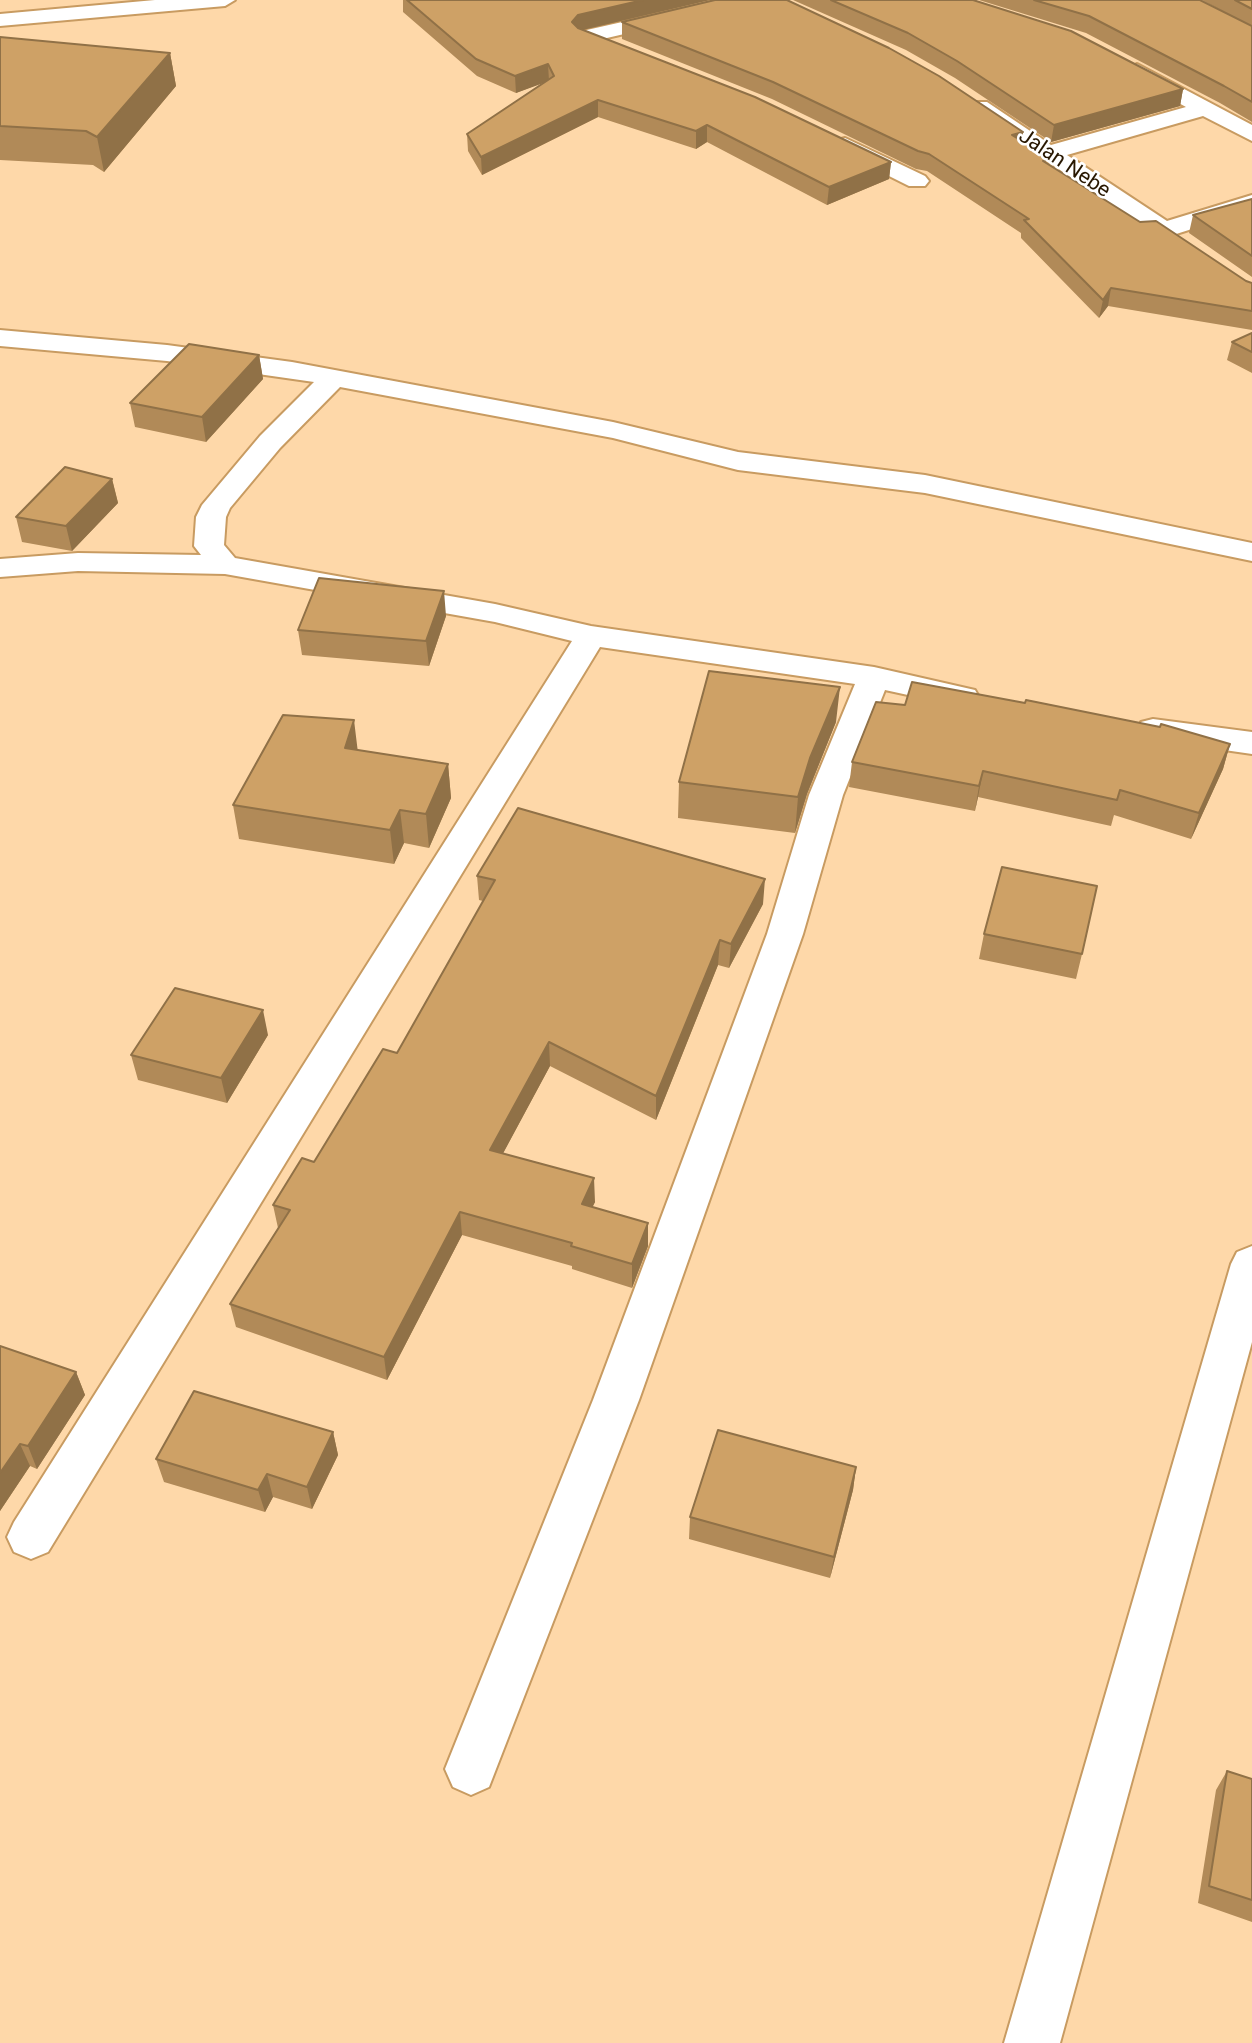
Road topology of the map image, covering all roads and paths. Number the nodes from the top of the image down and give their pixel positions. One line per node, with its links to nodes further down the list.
1 (225, 0): 3 (street)
2 (747, 0): 4 (street)
3 (0, 20)
4 (592, 37): 5 (street); 6 (street)
5 (568, 41)
6 (629, 52)
7 (1120, 61): 9 (street)
8 (957, 93): 12 (street, Jalan Nebe)
9 (1207, 108): 11 (street); 12 (street)
10 (824, 134): 13 (street)
11 (1252, 134)
12 (1048, 153): 15 (street, Jalan Nebe)
13 (917, 181)
14 (1252, 202): 15 (street)
15 (1164, 230): 16 (street, Jalan Nebe)
16 (1186, 246)
17 (0, 338): 18 (street)
18 (334, 378): 19 (street); 20 (street)
19 (1252, 552)
20 (225, 565): 21 (street); 22 (street)
21 (0, 568)
22 (591, 636): 23 (street); 28 (street)
23 (874, 677): 24 (street); 29 (street)
24 (992, 703)
25 (1127, 726): 26 (street)
26 (1252, 743)
27 (1252, 1264): 30 (street)
28 (31, 1537)
29 (471, 1769)
30 (1032, 2043)

